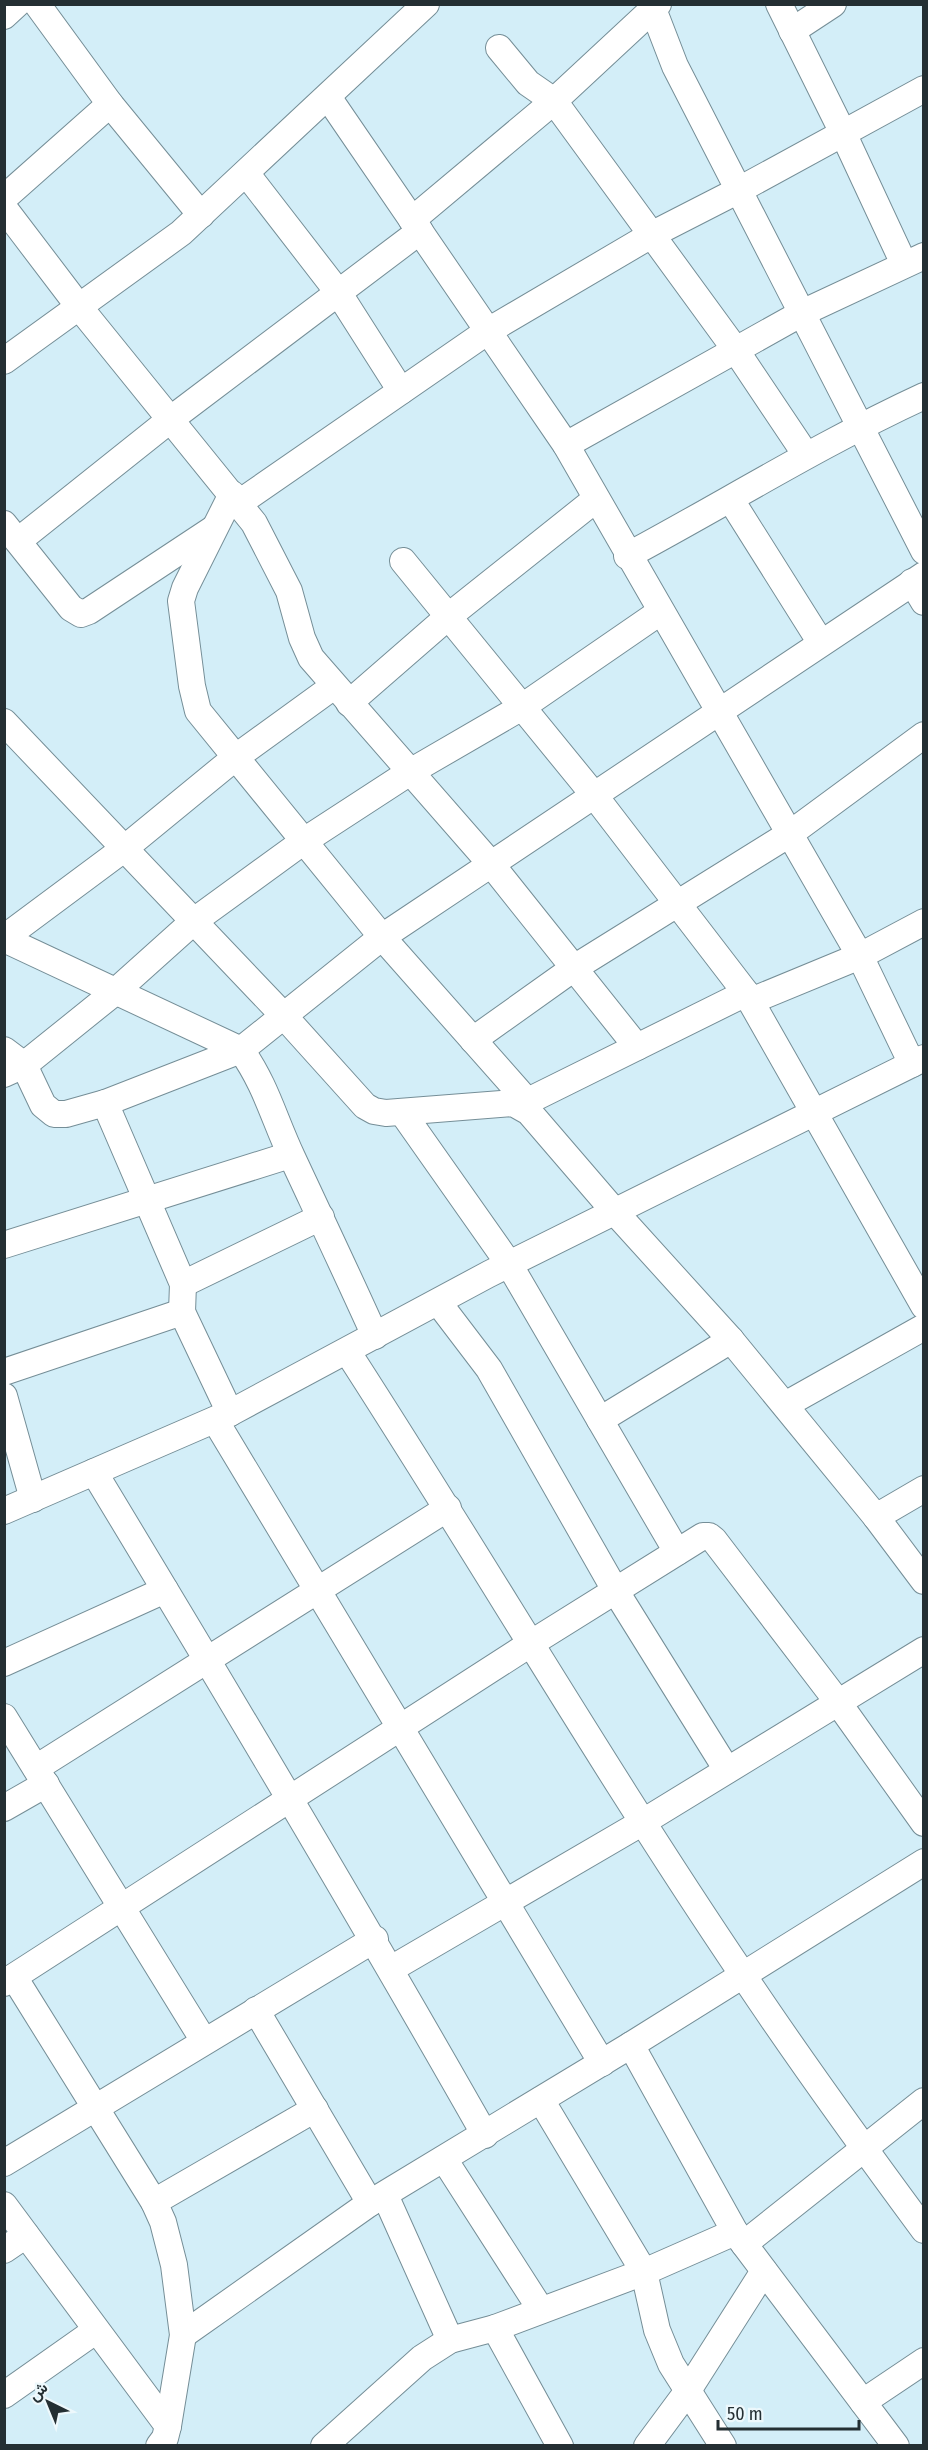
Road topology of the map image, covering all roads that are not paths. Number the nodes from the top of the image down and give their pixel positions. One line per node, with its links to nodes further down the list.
1 (38, 4): 11 (street)
2 (778, 4): 6 (street)
3 (833, 4): 6 (street)
4 (655, 7): 10 (street); 14 (street)
5 (417, 8): 9 (street)
6 (792, 31): 12 (street)
7 (499, 48): 10 (street)
8 (924, 89): 12 (street)
9 (328, 97): 13 (street); 18 (street)
10 (554, 101): 18 (street); 19 (street)
11 (110, 104): 15 (street); 17 (street)
12 (843, 133): 14 (street); 20 (street)
13 (246, 173): 17 (street); 21 (street)
14 (739, 190): 19 (street); 23 (street)
15 (4, 198)
16 (4, 208): 22 (street)
17 (201, 215): 22 (street)
18 (416, 225): 21 (street); 24 (street)
19 (653, 234): 24 (street); 25 (street)
20 (914, 260): 23 (street)
21 (338, 292): 27 (street); 29 (street)
22 (80, 308): 26 (street); 29 (street)
23 (801, 313): 25 (street); 30 (street)
24 (488, 331): 27 (street); 31 (street)
25 (735, 349): 31 (street); 32 (street)
26 (4, 361)
27 (401, 391): 33 (street)
28 (924, 396): 30 (street)
29 (171, 419): 33 (street); 37 (street)
30 (860, 426): 32 (street); 38 (street)
31 (566, 446): 34 (street)
32 (806, 455): 35 (street)
33 (236, 498): 36 (street); 45 (street)
34 (596, 499): 39 (street); 43 (street)
35 (731, 500): 39 (street); 44 (street)
36 (216, 527): 37 (street); 50 (street)
37 (8, 530)
38 (924, 551)
39 (627, 556): 42 (street)
40 (403, 561): 43 (street)
41 (920, 586): 44 (street)
42 (660, 612): 46 (street); 47 (street)
43 (449, 616): 45 (street); 46 (street)
44 (822, 643): 47 (street)
45 (342, 694): 50 (street); 51 (street)
46 (522, 707): 51 (street); 52 (street)
47 (718, 712): 52 (street); 53 (street)
48 (4, 722): 55 (street)
49 (924, 735): 53 (street)
50 (236, 757): 54 (street); 55 (street)
51 (410, 772): 54 (street); 56 (street)
52 (594, 795): 56 (street); 57 (street)
53 (791, 833): 57 (street); 62 (street)
54 (304, 841): 58 (street); 60 (street)
55 (125, 848): 58 (street); 61 (street)
56 (491, 864): 60 (street); 63 (street)
57 (679, 903): 63 (street); 65 (street)
58 (194, 921): 64 (street); 66 (street)
59 (924, 922): 62 (street)
60 (382, 937): 66 (street); 67 (street)
61 (4, 938): 64 (street)
62 (860, 956): 65 (street); 70 (street)
63 (574, 968): 67 (street); 68 (street)
64 (116, 991): 69 (street); 71 (street)
65 (749, 997): 68 (street); 75 (street)
66 (283, 1015): 69 (street); 74 (street)
67 (473, 1040): 73 (street)
68 (637, 1047): 73 (street)
69 (241, 1050): 72 (street); 76 (street)
70 (918, 1061): 75 (street)
71 (11, 1063): 72 (street)
72 (105, 1103): 77 (street)
73 (524, 1104): 74 (street); 78 (street)
74 (402, 1112): 81 (street)
75 (814, 1113): 78 (street); 84 (street)
76 (290, 1155): 77 (street); 79 (street)
77 (148, 1200): 80 (street); 82 (street)
78 (615, 1212): 81 (street); 88 (street)
79 (321, 1216): 82 (street); 87 (street)
80 (4, 1245)
81 (509, 1264): 83 (street); 94 (street)
82 (183, 1284): 85 (street)
83 (438, 1302): 87 (street); 105 (street)
84 (924, 1306)
85 (182, 1312): 90 (street); 93 (street)
86 (924, 1328): 92 (street)
87 (375, 1336): 89 (street)
88 (731, 1340): 92 (street); 94 (street)
89 (347, 1351): 93 (street); 98 (street)
90 (4, 1372)
91 (4, 1396): 97 (street)
92 (784, 1405): 100 (street)
93 (222, 1416): 95 (street); 104 (street)
94 (600, 1420): 101 (street)
95 (94, 1472): 97 (street); 103 (street)
96 (924, 1489): 100 (street)
97 (33, 1499): 99 (street)
98 (448, 1508): 104 (street); 106 (street)
99 (4, 1511)
100 (876, 1517): 102 (street)
101 (677, 1552): 105 (street); 110 (street)
102 (924, 1581)
103 (165, 1590): 108 (street); 109 (street)
104 (319, 1590): 108 (street); 112 (street)
105 (615, 1590): 106 (street); 113 (street)
106 (530, 1644): 112 (street); 117 (street)
107 (924, 1650): 110 (street)
108 (208, 1661): 114 (street); 115 (street)
109 (4, 1663)
110 (837, 1701): 113 (street); 118 (street)
111 (4, 1717): 114 (street)
112 (399, 1728): 115 (street); 120 (street)
113 (727, 1770): 117 (street)
114 (41, 1776): 116 (street); 121 (street)
115 (292, 1798): 121 (street); 122 (street)
116 (4, 1808)
117 (643, 1822): 120 (street); 124 (street)
118 (924, 1823)
119 (924, 1862): 124 (street)
120 (505, 1904): 123 (street); 129 (street)
121 (121, 1909): 125 (street); 127 (street)
122 (375, 1939): 123 (street); 126 (street)
123 (391, 1969): 134 (street)
124 (743, 1976): 128 (street); 135 (street)
125 (9, 1980): 132 (street)
126 (256, 2010): 127 (street); 133 (street)
127 (204, 2041): 132 (street)
128 (631, 2045): 129 (street); 143 (street)
129 (602, 2063): 130 (street)
130 (541, 2100): 134 (street); 146 (street)
131 (924, 2101): 135 (street)
132 (95, 2107): 137 (street); 139 (street)
133 (315, 2109): 138 (street); 139 (street)
134 (484, 2135): 136 (street)
135 (864, 2148): 141 (street); 143 (street)
136 (444, 2159): 138 (street); 147 (street)
137 (4, 2163)
138 (377, 2199): 150 (street); 151 (street)
139 (154, 2202): 150 (street)
140 (4, 2205): 142 (street)
141 (924, 2229)
142 (26, 2235): 144 (street); 149 (street)
143 (740, 2238): 145 (street); 146 (street)
144 (4, 2250)
145 (764, 2271): 153 (street); 155 (street)
146 (644, 2272): 147 (street); 153 (street)
147 (541, 2310): 148 (street)
148 (495, 2328): 151 (street); 158 (street)
149 (95, 2331): 154 (street); 156 (street)
150 (183, 2335): 156 (street)
151 (450, 2340): 157 (street)
152 (924, 2361): 155 (street)
153 (687, 2392): 159 (street); 160 (street)
154 (4, 2395)
155 (863, 2402): 161 (street)
156 (163, 2436)
157 (324, 2445)
158 (560, 2445)
159 (647, 2445)
160 (723, 2445)
161 (896, 2445)

